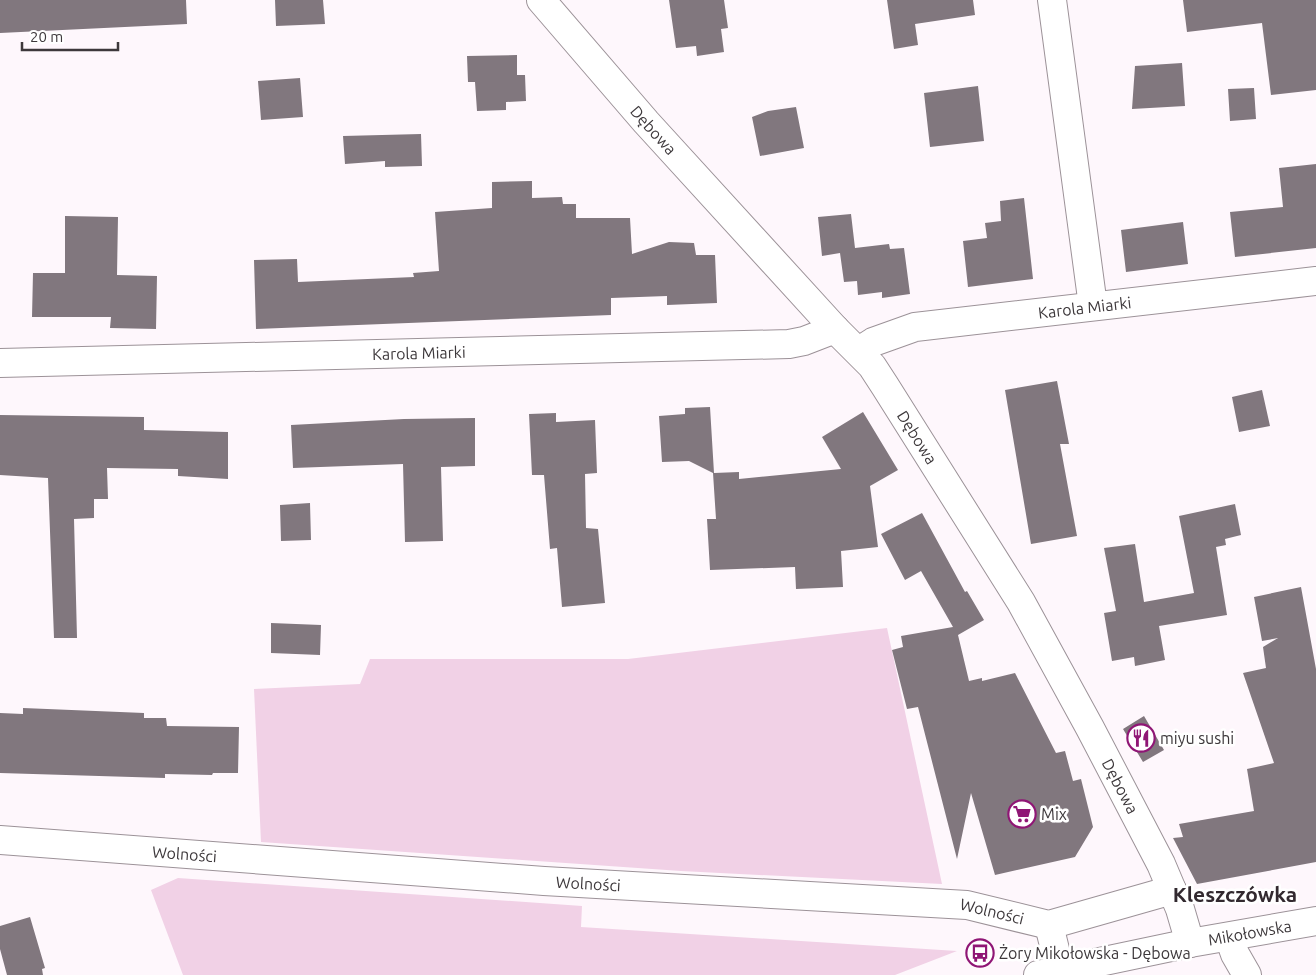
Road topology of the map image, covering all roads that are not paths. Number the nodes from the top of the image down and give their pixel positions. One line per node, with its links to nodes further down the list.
1 (541, 0): 5 (street, Dębowa)
2 (1052, 0): 4 (street)
3 (1316, 281): 4 (street, Karola Miarki)
4 (1094, 306): 6 (street, Karola Miarki)
5 (835, 328): 6 (street, Dębowa); 7 (street, Karola Miarki)
6 (858, 352): 9 (street, Dębowa)
7 (0, 363)
8 (0, 840): 11 (street, Wolności)
9 (1172, 890): 11 (street, Wolności); 13 (street, Dębowa)
10 (1316, 921): 12 (street, Mikołowska)
11 (1049, 925): 14 (street)
12 (1229, 936): 13 (street, Mikołowska); 15 (street)
13 (1190, 943): 14 (street, Mikołowska)
14 (1049, 973)
15 (1247, 975)

